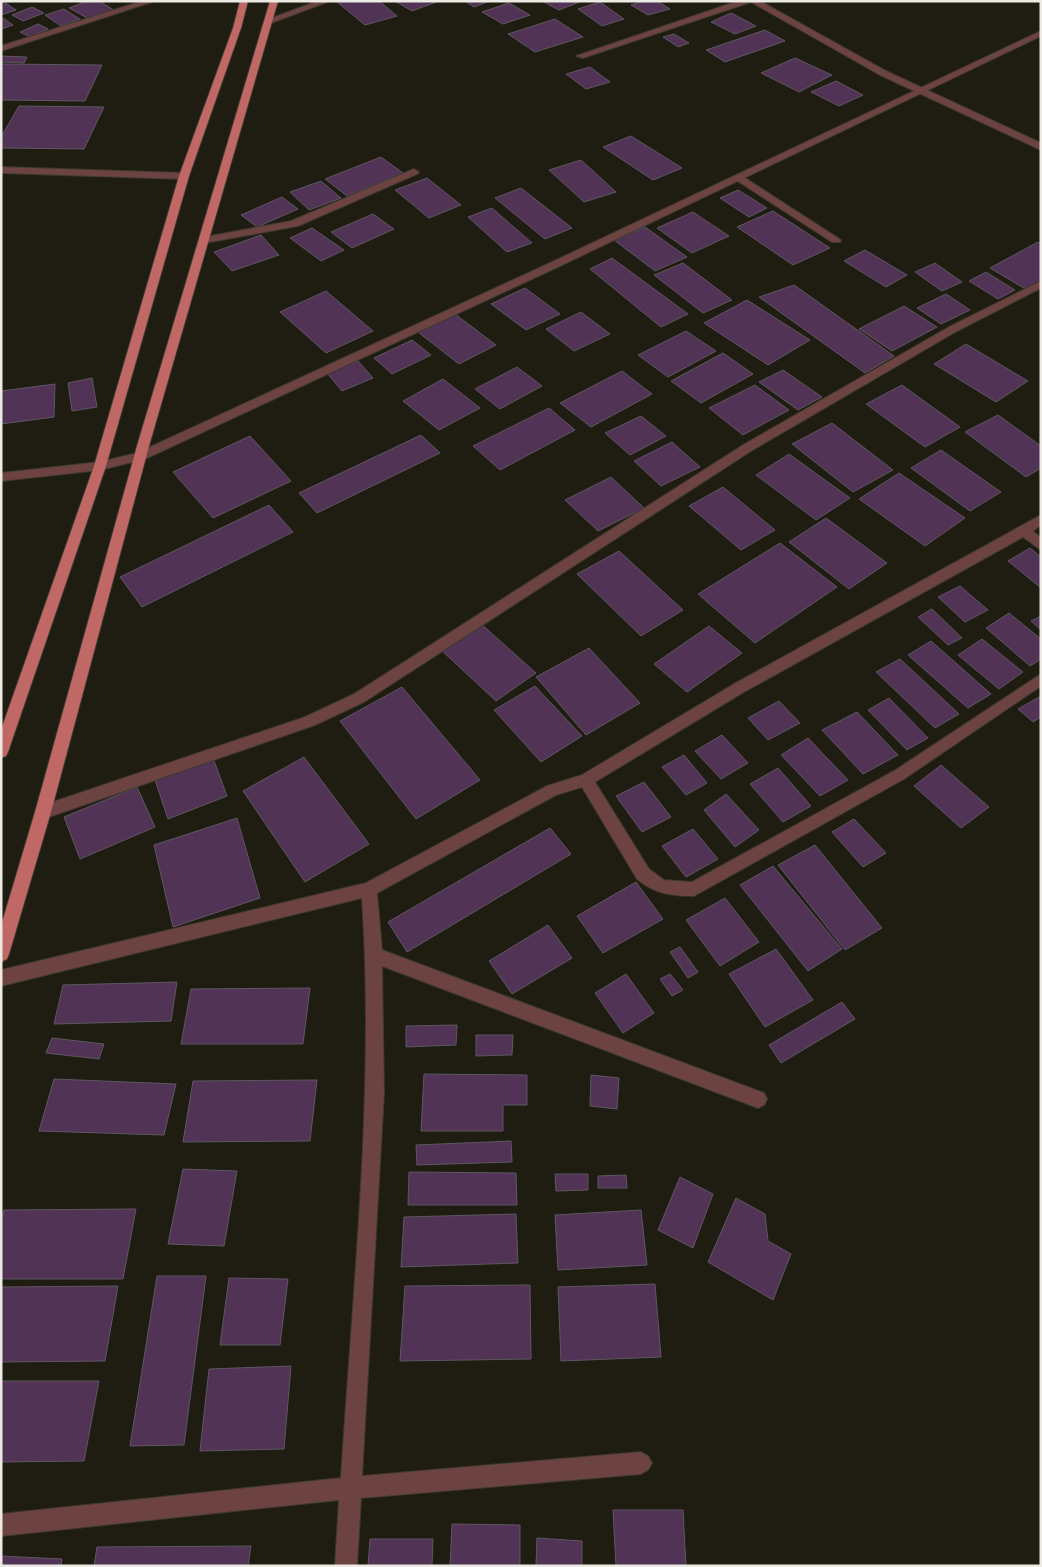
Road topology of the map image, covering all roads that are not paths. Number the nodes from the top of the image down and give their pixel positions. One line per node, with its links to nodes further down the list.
1 (151, 1): 9 (street)
2 (244, 1): 15 (main road)
3 (274, 1): 7 (main road)
4 (326, 1): 7 (street)
5 (747, 1): 10 (street)
6 (754, 1): 11 (street)
7 (268, 21): 17 (main road)
8 (1041, 33): 11 (street)
9 (1, 49)
10 (580, 56)
11 (920, 90): 12 (street); 16 (street)
12 (1041, 147)
13 (1, 170): 15 (street)
14 (414, 172): 17 (street)
15 (184, 176): 21 (main road)
16 (739, 178): 18 (street); 20 (street)
17 (205, 240): 20 (main road)
18 (836, 240)
19 (1041, 284): 29 (street)
20 (141, 456): 21 (street); 29 (main road)
21 (100, 466): 22 (street); 27 (main road)
22 (1, 476)
23 (1041, 519): 24 (street)
24 (1024, 532): 25 (street); 28 (street)
25 (1041, 545)
26 (1041, 680): 28 (street)
27 (1, 752)
28 (586, 780): 30 (street)
29 (43, 812): 31 (main road)
30 (369, 889): 32 (street); 33 (street)
31 (1, 954)
32 (374, 955): 34 (street); 36 (street)
33 (1, 978)
34 (758, 1099)
35 (641, 1463): 36 (street)
36 (351, 1488): 37 (street); 38 (street)
37 (1, 1525)
38 (346, 1566)

